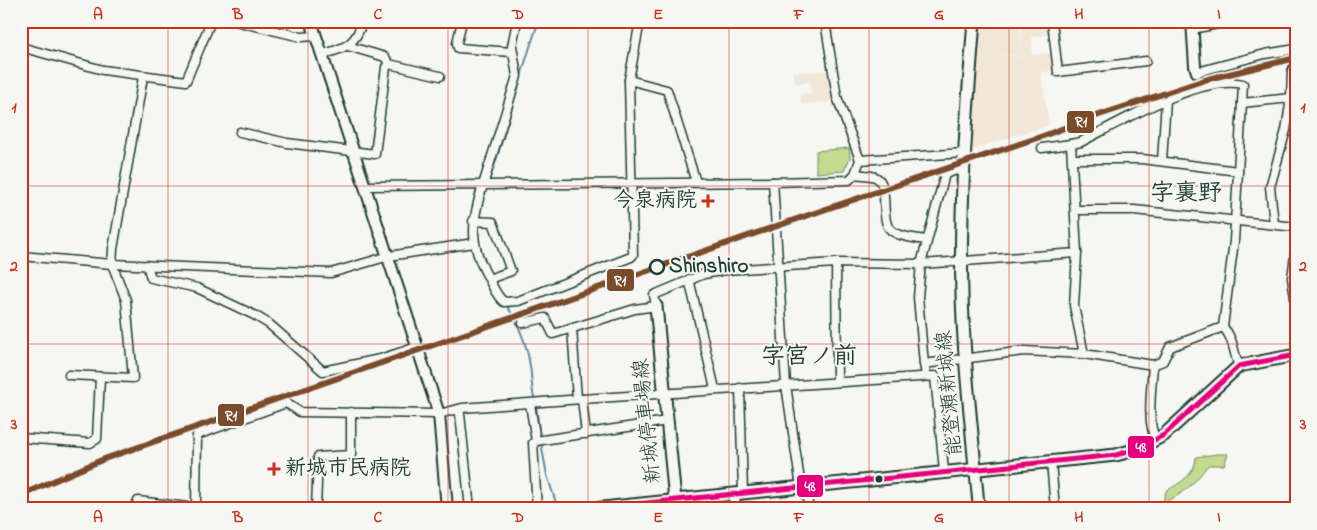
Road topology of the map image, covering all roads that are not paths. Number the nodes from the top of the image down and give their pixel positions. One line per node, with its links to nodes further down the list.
1 (211, 21): 23 (street)
2 (235, 21): 13 (street)
3 (312, 21): 13 (street)
4 (362, 21): 14 (street)
5 (462, 21): 17 (street)
6 (517, 21): 17 (street)
7 (640, 21): 25 (street)
8 (825, 21): 35 (street)
9 (974, 21): 33 (main road, 能登瀬新城線)
10 (1052, 21): 19 (street)
11 (1234, 21): 12 (street)
12 (1192, 25): 22 (street)
13 (316, 36): 18 (street)
14 (348, 46): 18 (street); 20 (street)
15 (21, 47): 23 (street)
16 (1296, 48): 22 (street)
17 (512, 52): 43 (street)
18 (323, 54): 32 (street)
19 (1146, 61)
20 (389, 64): 24 (street); 32 (street)
21 (1296, 66): 26 (street)
22 (1197, 72)
23 (143, 76): 58 (street)
24 (440, 76)
25 (629, 80): 40 (street); 42 (street)
26 (1293, 98): 28 (street); 48 (street)
27 (1166, 100): 28 (street); 30 (street); 36 (street)
28 (1242, 103): 38 (street)
29 (240, 132): 32 (street)
30 (1071, 144): 31 (street); 34 (street)
31 (1042, 148)
32 (353, 151): 44 (street)
33 (964, 153): 35 (street); 37 (main road, 能登瀬新城線)
34 (1074, 159): 36 (street); 45 (street)
35 (860, 160): 39 (street)
36 (1162, 162): 38 (street)
37 (963, 168): 50 (street); 56 (main road, 能登瀬新城線)
38 (1238, 171): 46 (street)
39 (855, 174): 41 (street); 50 (street)
40 (696, 182): 41 (street); 42 (street)
41 (773, 182): 61 (street)
42 (631, 184): 43 (street); 62 (street)
43 (486, 185): 44 (street); 47 (street)
44 (366, 186): 55 (street)
45 (1075, 210): 46 (street); 53 (street)
46 (1235, 220): 48 (street); 68 (street)
47 (476, 222): 51 (street); 62 (street)
48 (1274, 224): 49 (street)
49 (1296, 227)
50 (925, 240): 59 (street)
51 (474, 243): 55 (street); 62 (street)
52 (1296, 248): 64 (street)
53 (1077, 253): 56 (street); 71 (street)
54 (21, 256): 58 (street)
55 (389, 256): 60 (street); 70 (street)
56 (962, 262): 59 (street); 73 (main road, 能登瀬新城線)
57 (836, 263): 59 (street); 61 (street); 80 (street)
58 (112, 264): 60 (street); 79 (street)
59 (921, 264): 74 (street)
60 (147, 265): 70 (street)
61 (778, 265): 63 (street); 81 (street)
62 (491, 279)
63 (690, 279): 66 (street); 83 (street)
64 (1294, 288): 65 (street)
65 (1296, 305)
66 (656, 306): 69 (street); 84 (main road, 新城停車場線)
67 (523, 323): 69 (street)
68 (1223, 327): 75 (street); 76 (street)
69 (572, 328): 85 (street)
70 (417, 347): 89 (street)
71 (1084, 354): 73 (street); 75 (street)
72 (1296, 355): 76 (main road)
73 (966, 358): 74 (street); 96 (main road, 能登瀬新城線)
74 (924, 364): 78 (street)
75 (1153, 365): 94 (street)
76 (1238, 366): 94 (main road, 能登瀬新城線)
77 (70, 375): 79 (street)
78 (926, 375): 80 (street); 97 (street)
79 (100, 377): 92 (street)
80 (837, 382): 81 (street)
81 (786, 385): 82 (street); 98 (street)
82 (740, 388): 83 (street); 99 (street)
83 (714, 389): 84 (street)
84 (665, 393): 85 (street); 90 (main road, 新城停車場線)
85 (579, 399): 86 (street); 91 (street)
86 (534, 403): 87 (street); 93 (street)
87 (458, 411): 89 (street); 105 (street)
88 (351, 412): 89 (street); 102 (street); 103 (street)
89 (439, 414): 104 (street)
90 (667, 421): 91 (street); 100 (main road, 新城停車場線)
91 (586, 434): 93 (street)
92 (21, 438)
93 (539, 440): 106 (street)
94 (1156, 440): 95 (main road, 能登瀬新城線)
95 (1051, 461): 96 (main road, 能登瀬新城線); 111 (street)
96 (975, 468): 97 (main road, 新城停車場線); 110 (street)
97 (944, 471): 98 (main road, 新城停車場線)
98 (805, 486): 99 (main road, 新城停車場線); 109 (street)
99 (738, 494): 100 (main road, 新城停車場線); 108 (street)
100 (675, 500): 101 (street)
101 (596, 508): 107 (street)
102 (133, 509)
103 (316, 509)
104 (447, 509)
105 (470, 509)
106 (537, 509)
107 (588, 509)
108 (736, 509)
109 (809, 509)
110 (979, 509)
111 (1055, 509)

